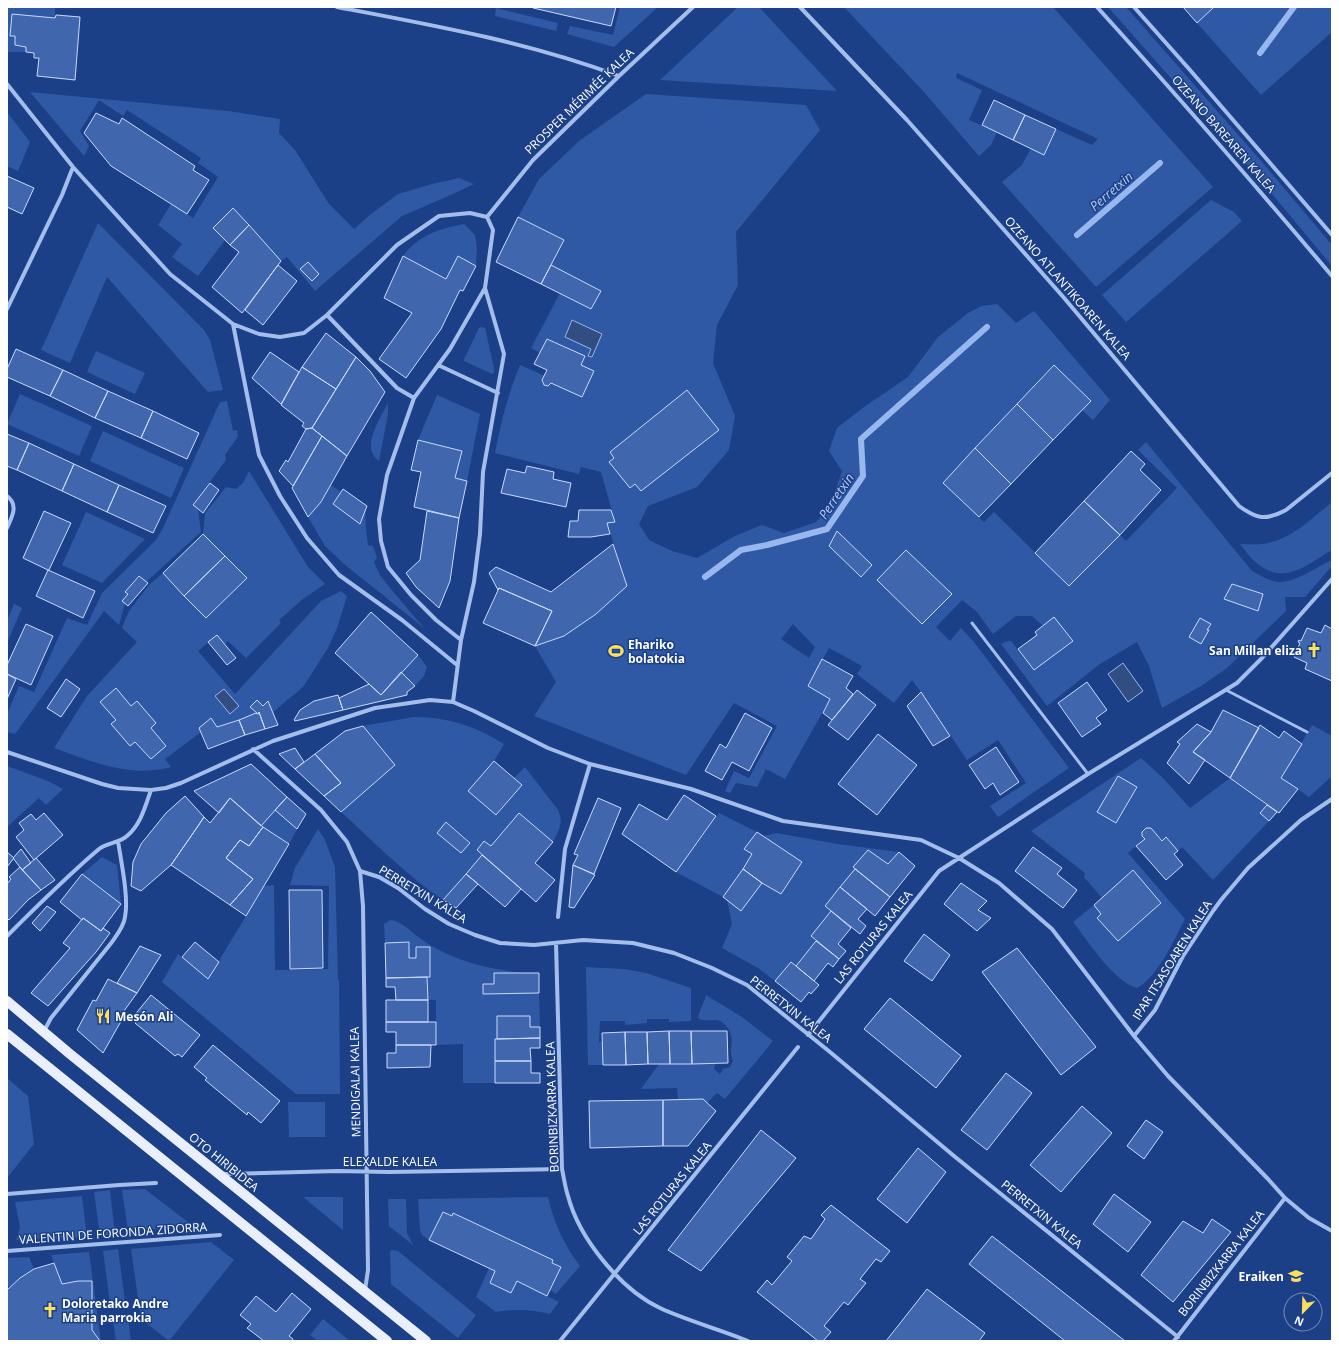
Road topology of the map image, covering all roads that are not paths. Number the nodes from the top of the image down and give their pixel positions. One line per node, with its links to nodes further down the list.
1 (337, 7): 6 (street)
2 (693, 7): 6 (street, PROSPER MÉRIMÉE KALEA)
3 (800, 7): 19 (street, OZEANO ATLANTIKOAREN KALEA)
4 (1097, 7): 11 (street, OZEANO BAREAREN KALEA)
5 (1134, 7): 10 (street, OZEANO BAREAREN KALEA)
6 (619, 76): 9 (street, PROSPER MÉRIMÉE KALEA)
7 (7, 84): 8 (street)
8 (73, 167): 13 (street); 15 (street)
9 (487, 217): 12 (street); 14 (street)
10 (1332, 235)
11 (1332, 276)
12 (485, 288): 16 (street); 17 (street)
13 (7, 309)
14 (327, 315): 15 (street); 18 (street)
15 (233, 324): 25 (street)
16 (438, 365): 17 (street); 18 (street)
17 (498, 393): 24 (street)
18 (414, 398): 24 (street)
19 (1332, 473)
20 (7, 496): 21 (street)
21 (7, 528)
22 (1332, 579): 26 (street, LAS ROTURAS KALEA)
23 (972, 623): 32 (lane)
24 (462, 640): 25 (street)
25 (457, 665): 27 (street)
26 (1226, 690): 28 (lane); 32 (street, LAS ROTURAS KALEA)
27 (453, 702): 29 (street); 31 (street)
28 (1307, 732)
29 (253, 749): 33 (street); 37 (street, PERRETXIN KALEA)
30 (7, 752): 33 (street)
31 (590, 764): 36 (street); 38 (street)
32 (1088, 774): 36 (street, LAS ROTURAS KALEA)
33 (151, 790): 35 (street)
34 (1332, 799): 45 (street, IPAR ITSASOAREN KALEA)
35 (118, 841): 39 (street); 42 (street)
36 (959, 858): 44 (street, LAS ROTURAS KALEA); 45 (street)
37 (360, 871): 40 (street, PERRETXIN KALEA); 48 (street, MENDIGALAI KALEA)
38 (558, 917)
39 (7, 936)
40 (556, 943): 44 (street, PERRETXIN KALEA); 47 (street, BORINBIZKARRA KALEA)
41 (7, 1001): 42 (main road, OTO HIRIBIDEA)
42 (43, 1032): 49 (main road, OTO HIRIBIDEA)
43 (7, 1034): 59 (main road)
44 (808, 1034): 58 (street, PERRETXIN KALEA)
45 (1134, 1036): 52 (street)
46 (798, 1047): 56 (street, LAS ROTURAS KALEA)
47 (562, 1169): 48 (street, ELEXALDE KALEA); 56 (street, BORINBIZKARRA KALEA)
48 (366, 1171): 49 (street, ELEXALDE KALEA); 57 (street, MENDIGALAI KALEA)
49 (219, 1174): 57 (main road, OTO HIRIBIDEA)
50 (156, 1183): 51 (street)
51 (7, 1194)
52 (1285, 1198): 53 (street); 58 (street, BORINBIZKARRA KALEA)
53 (1332, 1231)
54 (220, 1235): 55 (street, VALENTIN DE FORONDA ZIDORRA)
55 (7, 1251)
56 (615, 1275): 61 (street, LAS ROTURAS KALEA); 62 (street, BORINBIZKARRA KALEA)
57 (364, 1292): 60 (main road, OTO HIRIBIDEA)
58 (1178, 1337): 63 (street, BORINBIZKARRA KALEA)
59 (387, 1341)
60 (426, 1341)
61 (560, 1341)
62 (748, 1341)
63 (1174, 1341)

